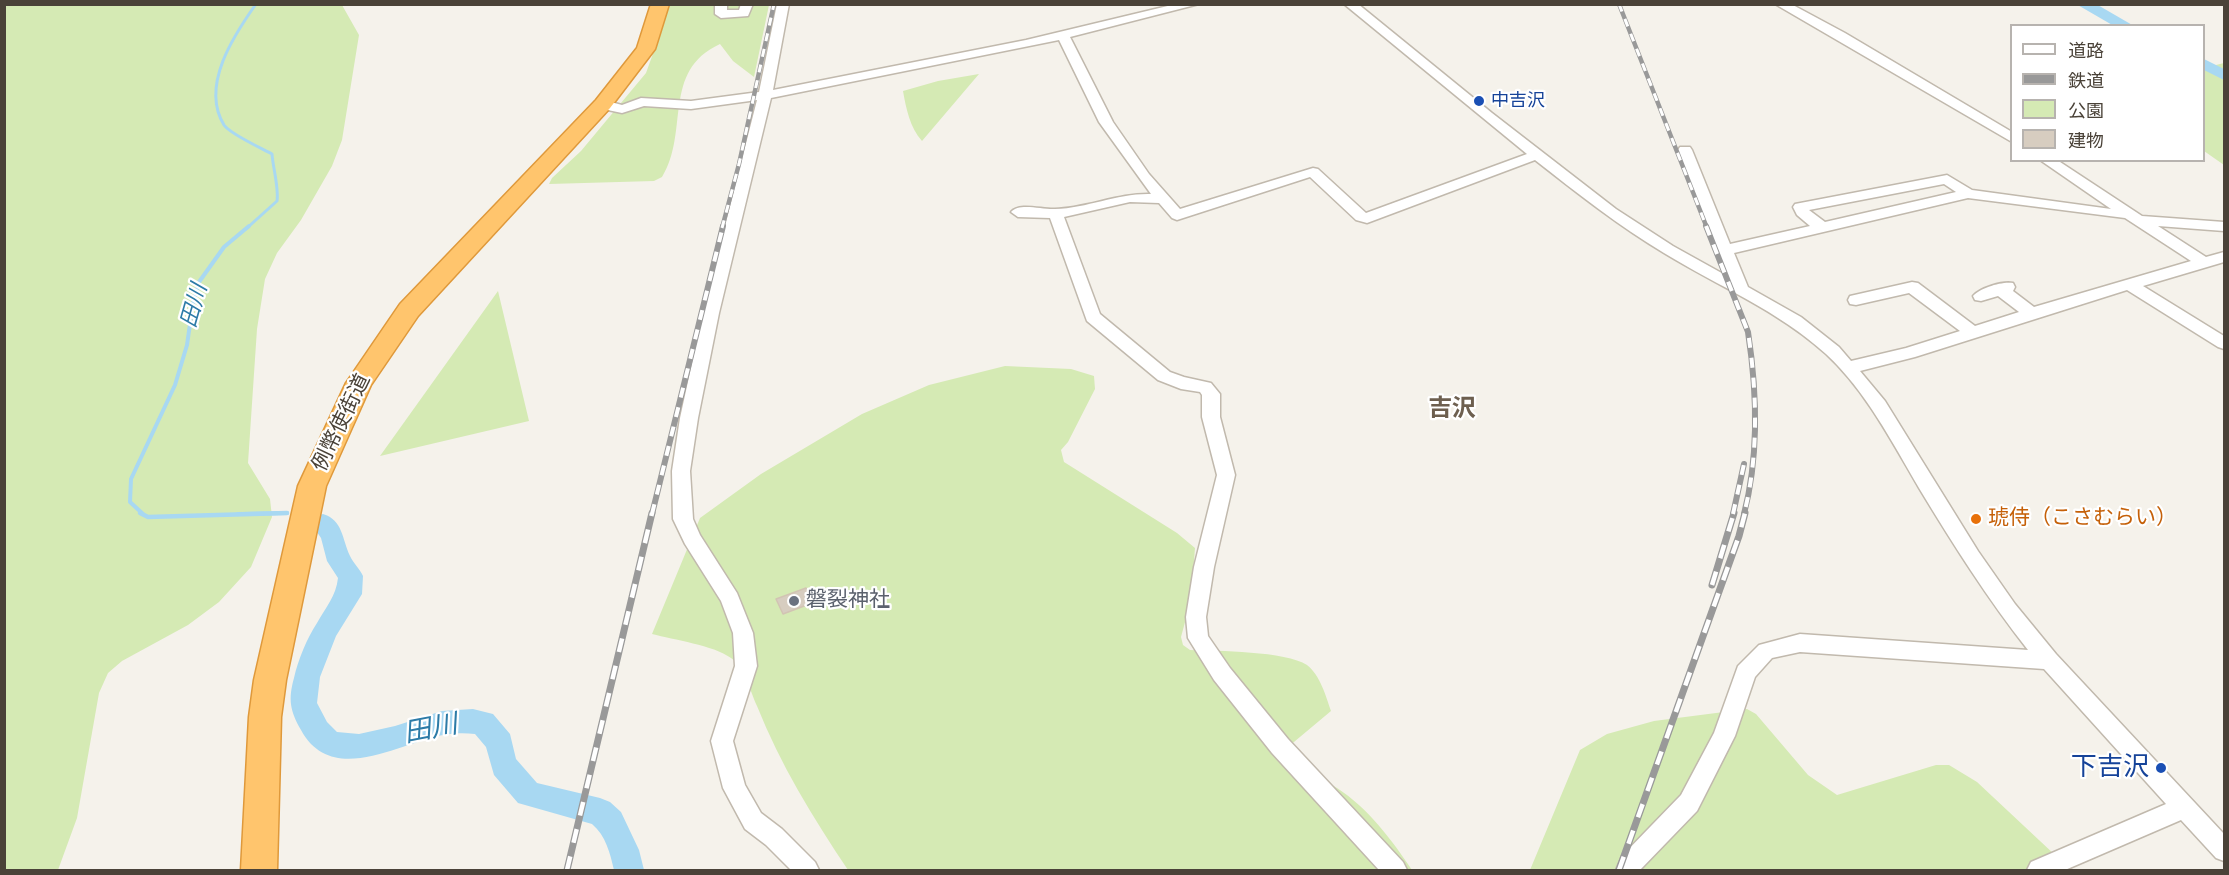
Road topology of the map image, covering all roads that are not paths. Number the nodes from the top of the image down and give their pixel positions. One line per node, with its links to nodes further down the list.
1 (660, 4): 10 (highway, 例幣使街道)
2 (720, 4): 3 (street)
3 (747, 4)
4 (783, 4): 9 (street)
5 (1193, 4): 8 (street)
6 (1350, 4): 13 (street)
7 (1781, 4): 11 (street)
8 (1064, 35): 9 (street); 17 (street)
9 (765, 95): 10 (street); 39 (street)
10 (603, 104): 38 (highway, 例幣使街道)
11 (2010, 137)
12 (1686, 150): 24 (street)
13 (1537, 155): 17 (street); 28 (street)
14 (2050, 162): 21 (street)
15 (1861, 194): 16 (street); 19 (street); 23 (street)
16 (1968, 194): 19 (street); 21 (street)
17 (1163, 198): 20 (street)
18 (1018, 212): 20 (street)
19 (1884, 212): 23 (street)
20 (1056, 214): 40 (street)
21 (2132, 217): 22 (street); 26 (street)
22 (2224, 226)
23 (1821, 228): 24 (street)
24 (1726, 250): 28 (street)
25 (2224, 258): 26 (street)
26 (2204, 263): 27 (street)
27 (2129, 284): 31 (street); 33 (street)
28 (1741, 290): 34 (street)
29 (1981, 296): 31 (street)
30 (1856, 300): 32 (street)
31 (2032, 314): 32 (street)
32 (1974, 333): 34 (street)
33 (2224, 343)
34 (1850, 368): 35 (street)
35 (2049, 660): 36 (street); 41 (street)
36 (2184, 807): 37 (street); 42 (street)
37 (2224, 850)
38 (259, 870)
39 (807, 870)
40 (1395, 870)
41 (1628, 870)
42 (2039, 870)

